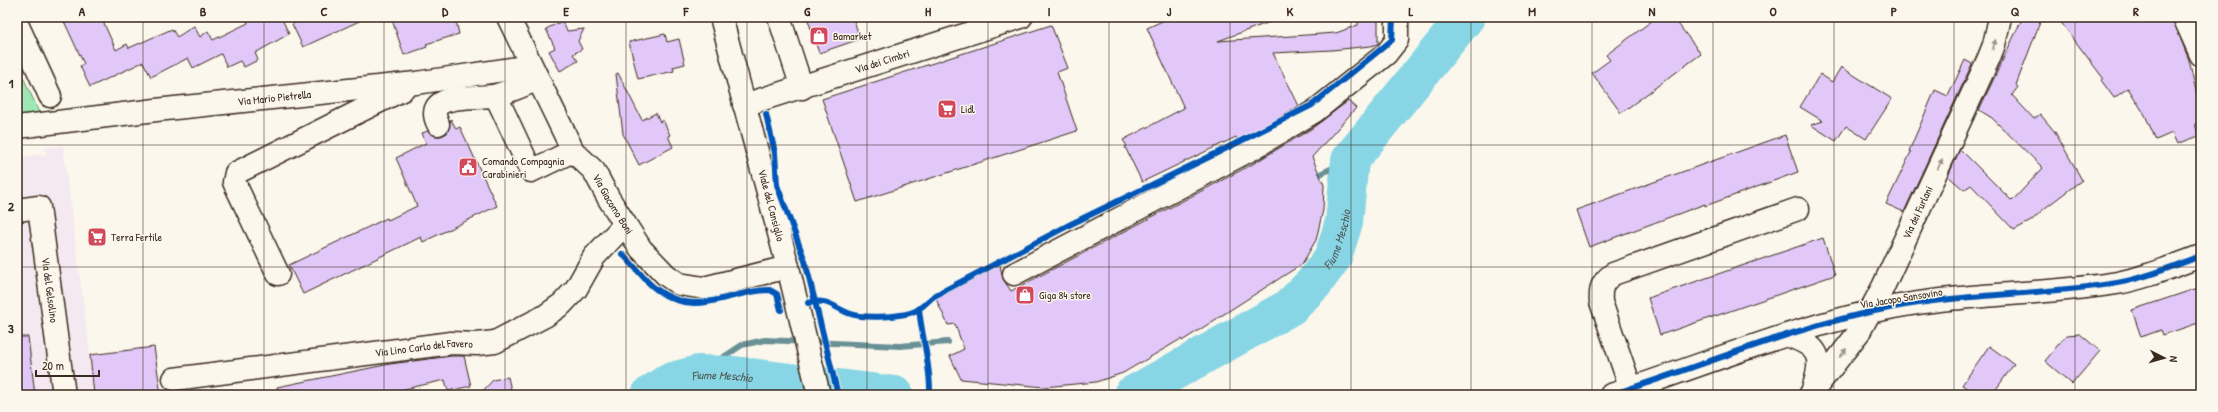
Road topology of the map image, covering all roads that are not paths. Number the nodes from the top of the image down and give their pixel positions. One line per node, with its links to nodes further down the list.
1 (508, 17): 10 (street, Via Giacomo Boni)
2 (721, 17): 15 (street, Viale del Cansiglio)
3 (779, 17): 12 (street)
4 (1021, 17): 12 (street, Via dei Cimbri)
5 (1397, 17): 25 (street)
6 (2000, 17): 26 (street, Via dei Furlani, one-way to 6)
7 (2184, 17): 9 (street)
8 (17, 24): 13 (street)
9 (2201, 55)
10 (535, 72): 11 (street, Via Mario Pietrella); 14 (street); 18 (street, Via Giacomo Boni)
11 (416, 83): 17 (street, Via Mario Pietrella); 24 (street)
12 (802, 88): 15 (street, Via dei Cimbri)
13 (50, 96)
14 (496, 96): 16 (street); 18 (street)
15 (744, 105): 23 (street, Viale del Cansiglio)
16 (438, 124)
17 (17, 127)
18 (573, 151): 21 (street, Via Giacomo Boni)
19 (1798, 209): 29 (street, Via Jacopo Sansovino)
20 (17, 210): 31 (street, Via del Gelsolino)
21 (625, 224): 23 (street, Via Giacomo Boni); 28 (street, Via Lino Carlo del Favero)
22 (2201, 256): 26 (street, Via Jacopo Sansovino)
23 (788, 267): 32 (street, Viale del Cansiglio)
24 (278, 274)
25 (1014, 274)
26 (1870, 312): 27 (street, Via Jacopo Sansovino); 30 (street, Via dei Furlani, one-way to 26)
27 (1789, 336): 29 (street, Via Jacopo Sansovino); 30 (street)
28 (174, 380)
29 (1621, 392)
30 (1811, 394)
31 (64, 395)
32 (819, 395)

